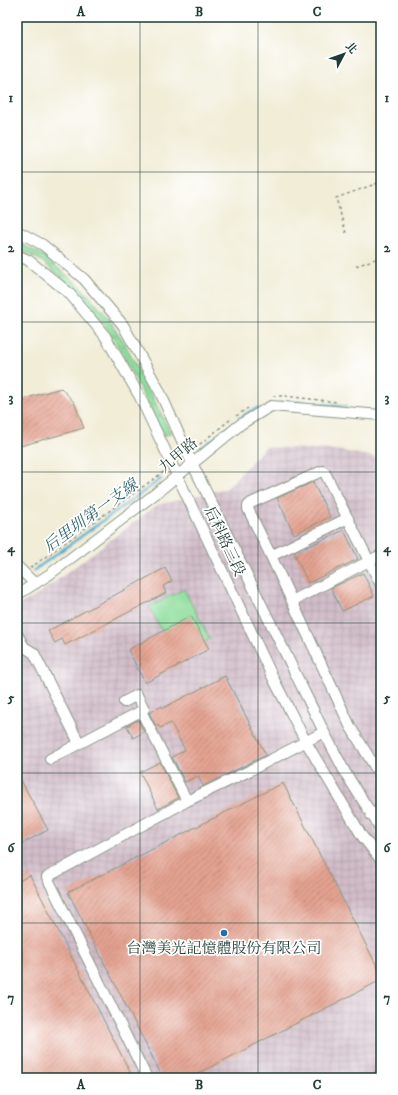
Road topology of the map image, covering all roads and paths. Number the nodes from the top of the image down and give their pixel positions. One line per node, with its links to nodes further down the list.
1 (381, 182): 3 (path)
2 (17, 232): 8 (street, 后科路三段)
3 (346, 232)
4 (17, 255): 9 (street, 后科路三段)
5 (381, 257): 6 (path)
6 (356, 266)
7 (381, 415): 8 (street, 九甲路)
8 (192, 463): 9 (street, 九甲路); 22 (street, 后科路三段)
9 (177, 475): 15 (street, 九甲路); 23 (street, 后科路三段)
10 (348, 518): 12 (street); 12 (street); 13 (street)
11 (381, 555): 13 (street)
12 (271, 556): 18 (street)
13 (369, 560): 16 (street); 18 (street)
14 (17, 566): 15 (street)
15 (35, 584): 17 (street, 九甲路)
16 (381, 585)
17 (17, 595)
18 (292, 601): 26 (street)
19 (17, 634): 24 (street)
20 (124, 702): 21 (street)
21 (141, 711): 24 (street); 27 (street)
22 (324, 732): 23 (street); 29 (street, 后科路三段)
23 (306, 742): 27 (street); 31 (street, 后科路三段)
24 (80, 743): 25 (street)
25 (50, 759)
26 (381, 777)
27 (187, 801): 33 (street)
28 (381, 810): 29 (street)
29 (371, 815): 30 (street, 后科路三段)
30 (381, 829)
31 (381, 860)
32 (381, 1075): 34 (main road)
33 (147, 1078)
34 (377, 1078)

